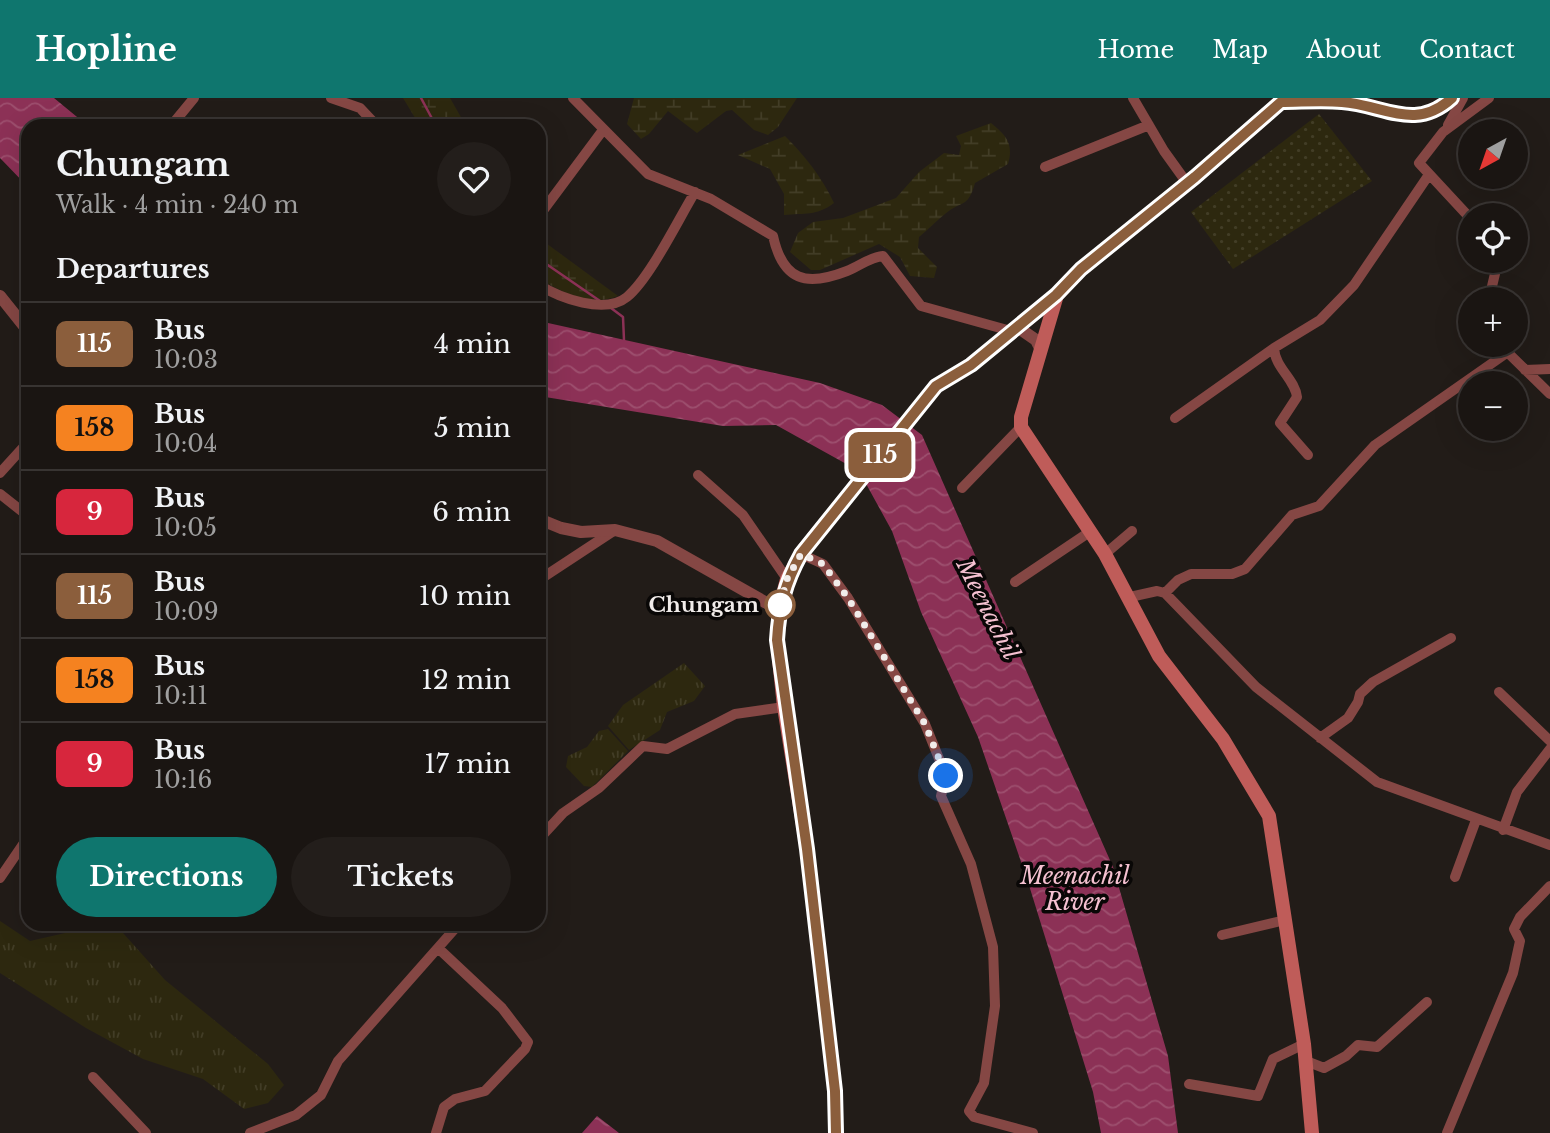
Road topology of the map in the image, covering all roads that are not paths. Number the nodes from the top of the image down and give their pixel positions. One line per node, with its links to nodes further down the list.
1 (194, 98): 9 (street)
2 (331, 98): 10 (street)
3 (573, 98): 12 (street)
4 (1133, 98): 11 (street)
5 (1452, 98): 8 (main road)
6 (1463, 98): 13 (street)
7 (1489, 98): 13 (street)
8 (1283, 100): 16 (main road)
9 (177, 119)
10 (370, 119)
11 (1149, 125): 14 (street); 16 (street)
12 (603, 130): 17 (street); 19 (street)
13 (1443, 132): 15 (street)
14 (1045, 167)
15 (1428, 176): 18 (street); 25 (street)
16 (1187, 183): 21 (main road)
17 (695, 192): 20 (street); 24 (street)
18 (1458, 206)
19 (546, 207)
20 (546, 288)
21 (1056, 295): 24 (main road); 26 (main road)
22 (0, 296): 23 (street)
23 (21, 322)
24 (1014, 329): 26 (street); 45 (main road)
25 (1274, 348): 32 (street); 35 (street)
26 (1041, 350): 33 (main road)
27 (1493, 357): 50 (street)
28 (1512, 357): 30 (street)
29 (1550, 369): 30 (street)
30 (1525, 370): 31 (street)
31 (1550, 394)
32 (1175, 418)
33 (1021, 427): 38 (street); 43 (main road)
34 (21, 450): 36 (street)
35 (1308, 455)
36 (0, 473)
37 (698, 475): 48 (street)
38 (962, 488)
39 (0, 494): 40 (street)
40 (21, 510)
41 (546, 521): 42 (street)
42 (615, 530): 47 (street); 52 (street)
43 (1091, 531): 46 (main road); 49 (street)
44 (1132, 531): 46 (street)
45 (802, 553): 48 (main road); 80 (street)
46 (1104, 554): 51 (main road)
47 (546, 575)
48 (787, 579): 52 (main road)
49 (1015, 582)
50 (1165, 593): 51 (street); 56 (street)
51 (1130, 597): 67 (main road)
52 (779, 610): 55 (main road)
53 (1451, 638): 56 (street)
54 (1499, 692): 57 (street)
55 (784, 707): 61 (street); 79 (main road)
56 (1320, 738): 59 (street)
57 (1550, 741)
58 (1550, 749): 60 (street)
59 (1476, 820): 60 (street); 64 (street)
60 (1503, 830): 62 (street)
61 (546, 831)
62 (1550, 845)
63 (21, 846): 65 (street)
64 (1455, 877)
65 (0, 878)
66 (1550, 886): 82 (street)
67 (1285, 920): 69 (street); 72 (main road)
68 (455, 931): 70 (street)
69 (1222, 934)
70 (442, 951): 77 (street); 78 (street)
71 (1427, 1002): 73 (street)
72 (1304, 1044): 73 (main road); 75 (street)
73 (1306, 1061): 81 (main road)
74 (93, 1077): 76 (street)
75 (1189, 1084)
76 (146, 1133)
77 (250, 1133)
78 (436, 1133)
79 (836, 1133)
80 (1033, 1133)
81 (1312, 1133)
82 (1447, 1133)

